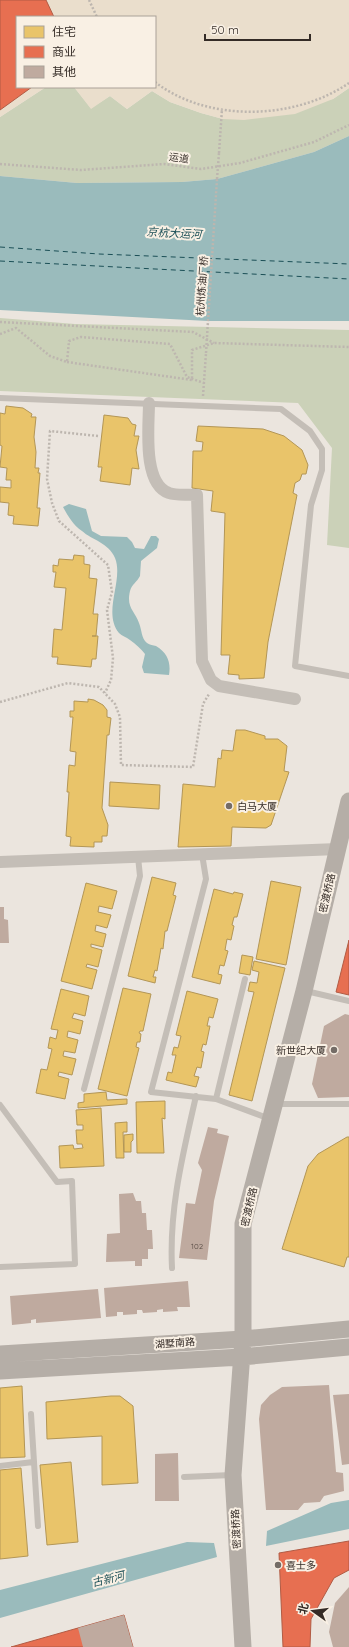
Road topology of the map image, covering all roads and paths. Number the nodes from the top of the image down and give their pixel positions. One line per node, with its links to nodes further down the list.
1 (89, 0): 2 (path)
2 (97, 16)
3 (156, 83): 5 (path)
4 (349, 83): 5 (path)
5 (222, 109): 14 (path, 杭州炼油厂桥, bridge)
6 (349, 125): 7 (path, 运道)
7 (0, 164)
8 (0, 322): 10 (path)
9 (0, 334): 12 (path)
10 (214, 343): 11 (path); 13 (path)
11 (349, 347)
12 (67, 362): 13 (path); 13 (path)
13 (192, 380): 14 (path)
14 (204, 383): 17 (path, 杭州炼油厂桥)
15 (0, 398): 16 (lane)
16 (149, 403): 17 (lane); 20 (street)
17 (202, 406): 19 (lane)
18 (98, 436): 21 (path)
19 (349, 676)
20 (216, 684): 21 (path); 22 (street)
21 (105, 693): 23 (path)
22 (295, 699)
23 (0, 702)
24 (349, 801): 25 (street, 密渡桥路)
25 (338, 849): 26 (street); 30 (street, 密渡桥路)
26 (202, 854): 27 (street); 33 (lane)
27 (138, 857): 28 (street); 32 (lane)
28 (0, 862)
29 (245, 979): 34 (lane)
30 (304, 991): 31 (lane); 37 (street, 密渡桥路)
31 (349, 1001)
32 (84, 1089)
33 (196, 1096): 34 (lane); 39 (lane)
34 (216, 1099): 37 (lane)
35 (349, 1104): 37 (lane)
36 (0, 1106): 38 (lane)
37 (274, 1112): 41 (street, 密渡桥路)
38 (0, 1267)
39 (172, 1268)
40 (349, 1329): 41 (street, 湖墅南路)
41 (243, 1339): 43 (street, 湖墅南路); 44 (street, 密渡桥路)
42 (349, 1347): 44 (street, 湖墅南路)
43 (0, 1354)
44 (241, 1357): 45 (street, 湖墅南路); 49 (street, 密渡桥路)
45 (0, 1371)
46 (31, 1414): 47 (lane)
47 (33, 1462): 48 (lane); 51 (lane)
48 (0, 1466)
49 (233, 1475): 50 (lane); 52 (street, 密渡桥路)
50 (184, 1477)
51 (38, 1526)
52 (243, 1647)

